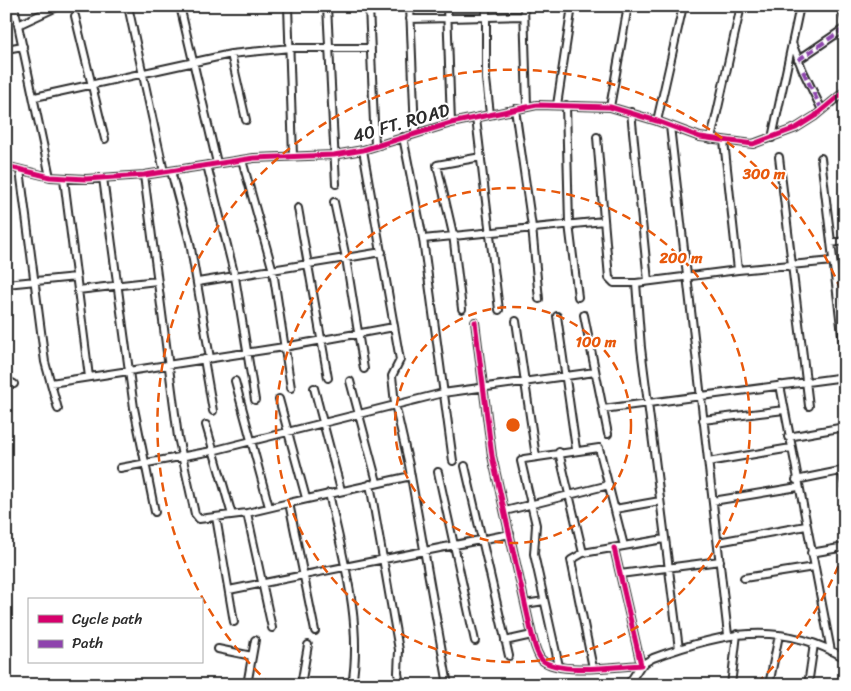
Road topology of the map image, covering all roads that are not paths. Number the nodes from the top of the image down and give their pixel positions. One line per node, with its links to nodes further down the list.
1 (14, 6): 24 (street)
2 (59, 6): 24 (street)
3 (128, 6): 35 (street)
4 (180, 6): 34 (street)
5 (288, 6): 28 (street)
6 (327, 6): 29 (street)
7 (369, 6): 30 (street)
8 (410, 6): 22 (street)
9 (447, 6): 21 (street)
10 (486, 6): 19 (street)
11 (524, 6): 20 (street)
12 (572, 6): 39 (street)
13 (628, 6): 42 (street)
14 (683, 6): 49 (street)
15 (741, 6): 57 (street)
16 (800, 6): 26 (street)
17 (841, 6): 23 (street)
18 (74, 16): 36 (street)
19 (486, 16): 20 (street); 21 (street); 46 (street)
20 (524, 16): 41 (street)
21 (447, 17): 22 (street); 50 (street)
22 (410, 18): 52 (street)
23 (845, 20)
24 (18, 25): 27 (street)
25 (845, 28): 33 (street)
26 (792, 43): 33 (street); 55 (street)
27 (23, 46): 31 (street); 38 (street)
28 (290, 48): 29 (street); 32 (street); 62 (street)
29 (328, 48): 30 (street); 61 (street)
30 (371, 48): 59 (street)
31 (6, 49)
32 (231, 54): 34 (street); 48 (street)
33 (798, 60): 44 (street)
34 (194, 61): 35 (street); 67 (street)
35 (143, 74): 36 (street); 71 (street)
36 (92, 85): 38 (street); 56 (street)
37 (845, 92): 44 (street, 40 FT. ROAD)
38 (35, 97): 73 (street)
39 (557, 105): 40 (street, 40 FT. ROAD); 41 (street, 40 FT. ROAD)
40 (566, 105): 42 (street, 40 FT. ROAD); 80 (street)
41 (527, 106): 43 (street, 40 FT. ROAD)
42 (610, 107): 45 (street, 40 FT. ROAD)
43 (515, 109): 46 (street, 40 FT. ROAD); 81 (street)
44 (822, 110): 55 (street, 40 FT. ROAD)
45 (631, 112): 49 (street, 40 FT. ROAD); 99 (street)
46 (490, 114): 47 (street, 40 FT. ROAD)
47 (476, 118): 50 (street, 40 FT. ROAD); 63 (street)
48 (246, 120)
49 (657, 121): 51 (street, 40 FT. ROAD)
50 (451, 123): 52 (street, 40 FT. ROAD)
51 (670, 126): 57 (street, 40 FT. ROAD); 94 (street)
52 (415, 134): 53 (street, 40 FT. ROAD)
53 (403, 137): 59 (street, 40 FT. ROAD); 84 (street)
54 (597, 138): 79 (street)
55 (772, 138): 58 (street, 40 FT. ROAD)
56 (106, 139)
57 (711, 139): 58 (street, 40 FT. ROAD)
58 (724, 141): 92 (street)
59 (374, 146): 60 (street, 40 FT. ROAD)
60 (362, 150): 61 (street, 40 FT. ROAD); 87 (street)
61 (334, 154): 62 (street, 40 FT. ROAD); 76 (street)
62 (293, 156): 66 (street, 40 FT. ROAD)
63 (481, 157): 82 (street); 83 (street)
64 (779, 157): 91 (street)
65 (821, 158): 86 (street)
66 (242, 160): 67 (street, 40 FT. ROAD); 93 (street)
67 (217, 163): 68 (street, 40 FT. ROAD)
68 (207, 165): 71 (street, 40 FT. ROAD); 96 (street)
69 (6, 166): 70 (street, 40 FT. ROAD)
70 (20, 170): 73 (street, 40 FT. ROAD); 97 (street)
71 (167, 171): 72 (street, 40 FT. ROAD); 100 (street)
72 (144, 175): 74 (street, 40 FT. ROAD); 98 (street)
73 (50, 178): 75 (street, 40 FT. ROAD)
74 (103, 178): 75 (street, 40 FT. ROAD); 103 (street)
75 (64, 179): 95 (street)
76 (336, 184)
77 (334, 202): 88 (street)
78 (298, 208): 90 (street)
79 (604, 220): 80 (street); 101 (street)
80 (569, 224): 81 (street); 105 (street)
81 (532, 227): 82 (street); 106 (street)
82 (490, 231): 83 (street); 108 (street)
83 (453, 234): 84 (street); 107 (street)
84 (423, 239): 139 (street)
85 (845, 241): 86 (street)
86 (831, 243): 89 (street)
87 (382, 252): 88 (street); 113 (street)
88 (346, 258): 90 (street); 114 (street)
89 (833, 261): 91 (street); 119 (street)
90 (308, 265): 93 (street); 115 (street)
91 (791, 265): 92 (street); 132 (street)
92 (738, 270): 94 (street)
93 (273, 271): 96 (street); 116 (street)
94 (687, 276): 99 (street); 140 (street)
95 (76, 277): 97 (street); 104 (street)
96 (235, 277): 100 (street); 117 (street)
97 (34, 281): 102 (street); 133 (street)
98 (157, 281): 103 (street); 120 (street)
99 (648, 281): 101 (street)
100 (198, 282): 118 (street)
101 (636, 283): 143 (street)
102 (6, 284)
103 (117, 286): 104 (street); 122 (street)
104 (78, 290): 125 (street)
105 (578, 298)
106 (539, 299)
107 (462, 309)
108 (499, 310)
109 (584, 315): 123 (street)
110 (557, 316): 124 (street)
111 (516, 321): 131 (street)
112 (475, 322): 136 (street)
113 (394, 327): 114 (street); 144 (street)
114 (358, 334): 115 (street); 121 (street)
115 (322, 340): 116 (street); 127 (street)
116 (284, 347): 117 (street); 137 (street)
117 (248, 352): 118 (street); 142 (street)
118 (207, 359): 120 (street); 149 (street)
119 (845, 360)
120 (167, 365): 122 (street); 164 (street)
121 (364, 369)
122 (129, 372): 125 (street); 167 (street)
123 (595, 372): 124 (street); 146 (street)
124 (565, 376): 131 (street); 160 (street)
125 (89, 377): 133 (street)
126 (845, 377): 132 (street)
127 (328, 378)
128 (6, 380): 134 (street)
129 (235, 381): 158 (street)
130 (350, 381): 150 (street)
131 (525, 382): 136 (street); 163 (street)
132 (806, 382): 135 (street); 145 (street)
133 (51, 383): 147 (street)
134 (14, 384)
135 (780, 385): 140 (street); 148 (street)
136 (483, 387): 139 (street); 188 (street)
137 (291, 388)
138 (314, 388): 152 (street)
139 (443, 393): 144 (street); 165 (street)
140 (699, 395): 143 (street); 151 (street)
141 (279, 399): 155 (street)
142 (256, 400)
143 (648, 402): 146 (street); 182 (street)
144 (395, 404): 150 (street); 172 (street)
145 (809, 406)
146 (603, 408): 156 (street)
147 (58, 409)
148 (784, 410): 151 (street); 157 (street)
149 (212, 411)
150 (359, 414): 152 (street); 174 (street)
151 (703, 420): 166 (street)
152 (324, 424): 155 (street); 178 (street)
153 (206, 425): 161 (street)
154 (845, 427): 157 (street)
155 (288, 433): 158 (street); 181 (street)
156 (608, 434)
157 (788, 437): 159 (street)
158 (253, 441): 161 (street); 186 (street)
159 (790, 448): 166 (street); 173 (street)
160 (576, 449): 162 (street); 175 (street)
161 (212, 451): 164 (street); 191 (street)
162 (559, 452): 163 (street); 180 (street)
163 (536, 456): 185 (street)
164 (181, 457): 167 (street); 192 (street)
165 (453, 461)
166 (708, 462): 184 (street)
167 (144, 464): 169 (street); 189 (street)
168 (465, 466): 196 (street)
169 (120, 468)
170 (843, 471): 173 (street); 176 (street)
171 (438, 472): 198 (street)
172 (411, 476): 174 (street); 202 (street)
173 (796, 480): 177 (street)
174 (373, 483): 178 (street); 205 (street)
175 (609, 485): 180 (street); 187 (street)
176 (845, 485)
177 (798, 487): 184 (street); 193 (street)
178 (341, 490): 179 (street)
179 (329, 493): 181 (street); 207 (street)
180 (568, 493): 185 (street); 203 (street)
181 (306, 498): 183 (street)
182 (660, 501): 187 (street); 195 (street)
183 (289, 502): 186 (street); 211 (street)
184 (713, 502): 197 (street)
185 (530, 504): 188 (street); 215 (street)
186 (269, 507): 190 (street)
187 (615, 509): 199 (street)
188 (505, 511): 194 (street)
189 (155, 512)
190 (247, 512): 191 (street); 213 (street)
191 (232, 515): 192 (street)
192 (216, 517): 214 (street)
193 (806, 526): 197 (street); 204 (street)
194 (510, 534): 196 (street); 216 (street)
195 (664, 538): 199 (street); 209 (street)
196 (481, 539): 198 (street); 226 (street)
197 (718, 542): 206 (street)
198 (453, 546): 202 (street); 225 (street)
199 (624, 546): 201 (street)
200 (845, 547): 204 (street)
201 (614, 548): 203 (street); 210 (street)
202 (423, 552): 205 (street); 242 (street)
203 (583, 553): 237 (street)
204 (811, 553): 208 (street)
205 (383, 559): 207 (street); 241 (street)
206 (720, 561): 209 (street); 222 (street)
207 (344, 567): 211 (street); 240 (street)
208 (814, 567): 212 (street); 231 (street)
209 (667, 568): 210 (street); 230 (street)
210 (620, 574): 235 (street)
211 (305, 576): 213 (street); 219 (street)
212 (744, 578)
213 (263, 584): 214 (street); 218 (street)
214 (229, 590): 217 (street)
215 (544, 601): 216 (street); 236 (street)
216 (525, 604): 221 (street)
217 (234, 622)
218 (272, 628)
219 (315, 631)
220 (737, 634): 222 (street); 223 (street); 244 (street)
221 (532, 635): 226 (street); 236 (street)
222 (728, 635): 230 (street)
223 (779, 635): 227 (street); 245 (street)
224 (255, 640): 233 (street)
225 (475, 640)
226 (505, 641): 234 (street)
227 (814, 644): 231 (street); 246 (street)
228 (308, 645): 239 (street)
229 (218, 649): 233 (street)
230 (679, 649): 235 (street)
231 (831, 651): 232 (street)
232 (843, 655)
233 (252, 656): 238 (street)
234 (509, 656)
235 (641, 665): 237 (street); 243 (street)
236 (559, 666): 237 (street)
237 (593, 668)
238 (247, 685)
239 (301, 685)
240 (352, 685)
241 (400, 685)
242 (448, 685)
243 (628, 685)
244 (731, 685)
245 (769, 685)
246 (808, 685)

